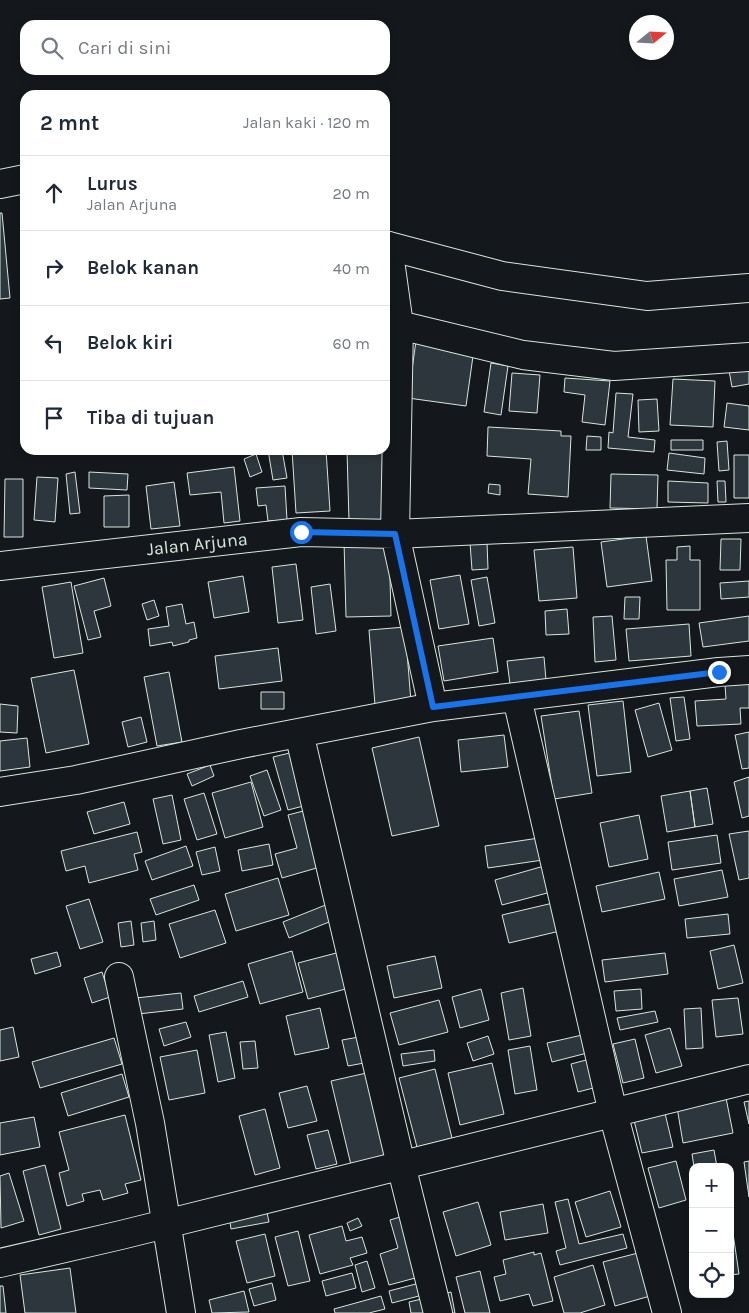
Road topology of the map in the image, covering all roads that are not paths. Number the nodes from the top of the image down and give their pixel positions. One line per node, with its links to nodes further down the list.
1 (20, 180): 2 (street)
2 (0, 184)
3 (390, 246): 4 (street)
4 (749, 288)
5 (390, 291): 6 (street)
6 (392, 322): 7 (street); 9 (street)
7 (749, 356)
8 (749, 518): 9 (street, Jalan Arjuna)
9 (395, 534): 10 (street, Jalan Arjuna); 13 (street)
10 (0, 566)
11 (749, 670): 12 (street)
12 (517, 698): 13 (street); 18 (street)
13 (433, 707): 14 (street)
14 (299, 733): 15 (street); 19 (street)
15 (0, 792)
16 (119, 977): 20 (street)
17 (749, 1079): 18 (street)
18 (613, 1113): 19 (street); 24 (street)
19 (401, 1165): 20 (street); 23 (street)
20 (167, 1223): 21 (street); 22 (street)
21 (0, 1263)
22 (181, 1313)
23 (438, 1313)
24 (667, 1313)

